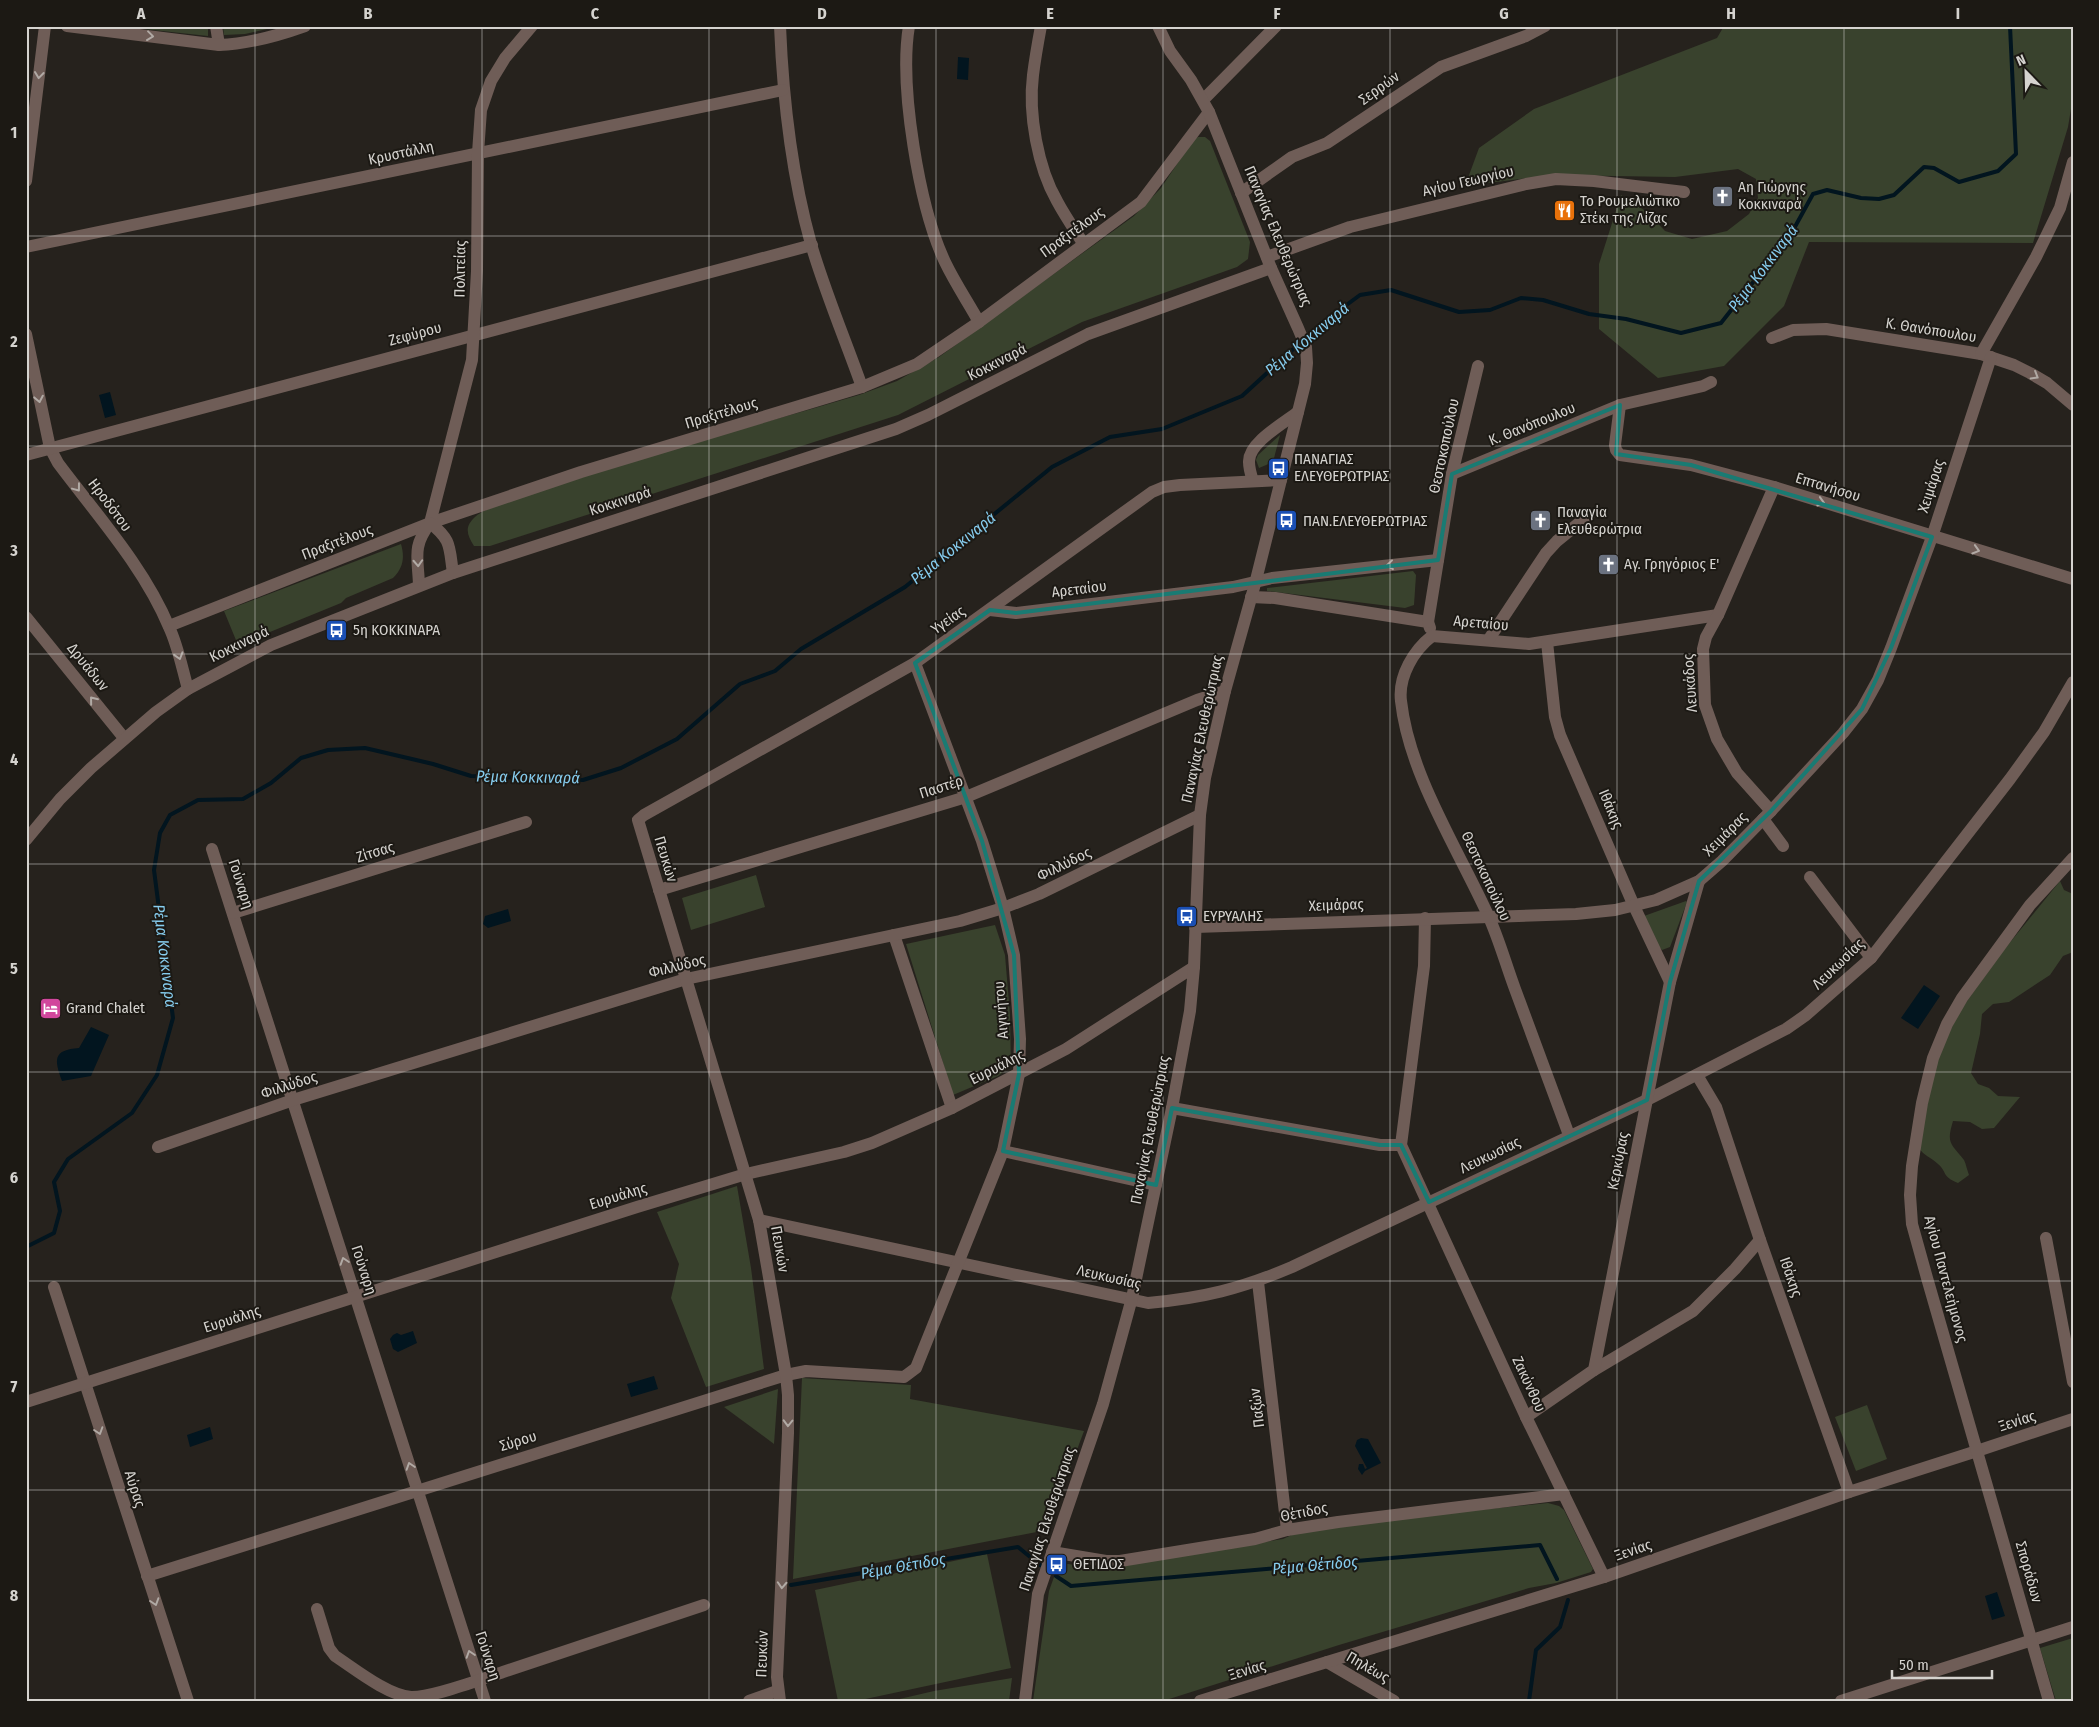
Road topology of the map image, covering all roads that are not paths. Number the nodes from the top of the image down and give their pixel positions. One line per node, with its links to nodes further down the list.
1 (45, 26): 18 (street, one-way to 18)
2 (67, 26): 12 (street, one-way to 12)
3 (216, 26): 12 (street)
4 (305, 26): 12 (street)
5 (532, 26): 16 (street, Πολιτείας)
6 (780, 26): 13 (street)
7 (909, 26): 25 (street)
8 (1041, 26): 21 (street)
9 (1158, 26): 14 (street, Παναγίας Ελευθερώτριας)
10 (1276, 26): 14 (street)
11 (1545, 26): 20 (street, Σερρών)
12 (219, 45)
13 (783, 90): 16 (street, Κρυστάλλη); 22 (street)
14 (1204, 100): 15 (street, Παναγίας Ελευθερώτριας)
15 (1209, 112): 20 (street, Παναγίας Ελευθερώτριας); 21 (street, Πραξιτέλους)
16 (478, 153): 23 (street, Κρυστάλλη); 27 (street, Πολιτείας)
17 (2073, 162): 29 (street, Χειμάρας)
18 (26, 181)
19 (1684, 192): 24 (street, Αγίου Γεωργίου)
20 (1241, 193): 24 (street, Παναγίας Ελευθερώτριας)
21 (1083, 243): 25 (street, Πραξιτέλους)
22 (812, 245): 27 (street, Ζεφύρου); 32 (street)
23 (26, 247)
24 (1269, 263): 35 (street, Παναγίας Ελευθερώτριας); 46 (street, Κοκκιναρά)
25 (979, 322): 32 (street, Πραξιτέλους)
26 (26, 334): 36 (street, Ηροδότου, one-way to 36)
27 (474, 335): 36 (street, Ζεφύρου); 43 (street, Πολιτείας)
28 (1772, 338): 29 (street, Κ. Θανόπουλου)
29 (1986, 356): 34 (street, Κ. Θανόπουλου, one-way to 34); 44 (street, Χειμάρας)
30 (1478, 366): 38 (street, Θεοτοκοπούλου)
31 (1711, 382): 33 (street, Κ. Θανόπουλου)
32 (862, 387): 43 (street, Πραξιτέλους)
33 (1620, 405): 38 (street, Κ. Θανόπουλου); 41 (street, Επτανήσου)
34 (2073, 405)
35 (1298, 412): 39 (street, Παναγίας Ελευθερώτριας); 40 (street)
36 (50, 448): 37 (street, Ζεφύρου); 55 (street, Ηροδότου, one-way to 55)
37 (26, 455)
38 (1452, 474): 45 (street, Θεοτοκοπούλου)
39 (1281, 480): 40 (street, Υγείας); 48 (street, Παναγίας Ελευθερώτριας)
40 (1254, 481): 51 (street, Υγείας)
41 (1774, 487): 44 (street, Επτανήσου, one-way to 44); 52 (street, Λευκάδος)
42 (1589, 515): 57 (street)
43 (430, 523): 46 (street); 49 (street, Πολιτείας, one-way to 49); 55 (street, Πραξιτέλους)
44 (1932, 537): 47 (street, Επτανήσου, one-way to 47); 66 (street, Χειμάρας)
45 (1438, 560): 48 (street, Αρεταίου, one-way to 48); 54 (street, Θεοτοκοπούλου)
46 (453, 573): 49 (street, Κοκκιναρά)
47 (2073, 579)
48 (1255, 584): 50 (street, Παναγίας Ελευθερώτριας); 51 (street, Αρεταίου)
49 (419, 585): 61 (street, Κοκκιναρά)
50 (1251, 597): 54 (street); 62 (street, Παναγίας Ελευθερώτριας)
51 (990, 610): 59 (street, Υγείας)
52 (1718, 615): 58 (street, Αρεταίου); 66 (street, Λευκάδος)
53 (26, 617): 63 (street, Δρυάδων, one-way to 53)
54 (1428, 622): 56 (street, Αρεταίου)
55 (169, 626): 61 (street, Ηροδότου, one-way to 61)
56 (1432, 636): 57 (street, Αρεταίου); 79 (street, Θεοτοκοπούλου)
57 (1489, 639): 58 (street, Αρεταίου)
58 (1547, 642): 76 (street, Ιθάκης)
59 (915, 663): 64 (street, Αιγινήτου); 67 (street, Υγείας)
60 (2073, 682): 83 (street, Λευκωσίας)
61 (188, 689): 63 (street, Κοκκιναρά)
62 (1225, 691): 64 (street, Παστέρ); 65 (street, Παναγίας Ελευθερώτριας)
63 (124, 738): 69 (street, Κοκκιναρά)
64 (966, 797): 75 (street, Παστέρ); 77 (street, Αιγινήτου)
65 (1200, 815): 77 (street, Φιλλύδος); 81 (street, Παναγίας Ελευθερώτριας)
66 (1767, 815): 70 (street, Λευκάδος); 74 (street, Χειμάρας)
67 (638, 820): 75 (street, Πευκών)
68 (526, 822): 78 (street, Ζίτσας)
69 (26, 840)
70 (1783, 846)
71 (212, 849): 78 (street, Γούναρη)
72 (2073, 858): 116 (street, Αγίου Παντελεήμονος)
73 (1810, 877): 83 (street)
74 (1699, 881): 76 (street, Χειμάρας); 86 (street, Κερκύρας)
75 (659, 890): 85 (street, Πευκών)
76 (1634, 906): 79 (street, Χειμάρας); 86 (street, Ιθάκης)
77 (1003, 908): 82 (street, Φιλλύδος); 87 (street, Αιγινήτου)
78 (233, 913): 89 (street, Γούναρη)
79 (1488, 915): 80 (street, Χειμάρας); 93 (street, Θεοτοκοπούλου)
80 (1425, 918): 81 (street, Χειμάρας); 94 (street)
81 (1195, 927): 84 (street, Παναγίας Ελευθερώτριας)
82 (894, 935): 85 (street, Φιλλύδος); 91 (street)
83 (1870, 958): 88 (street, Λευκωσίας)
84 (1194, 967): 87 (street, Ευρυάλης); 92 (street, Παναγίας Ελευθερώτριας)
85 (686, 979): 89 (street, Φιλλύδος); 97 (street, Πευκών)
86 (1670, 982): 90 (street, Κερκύρας)
87 (1019, 1074): 91 (street, Ευρυάλης); 96 (street, Αιγινήτου)
88 (1697, 1075): 90 (street, Λευκωσίας); 102 (street, Ιθάκης)
89 (293, 1100): 95 (street, Φιλλύδος); 106 (street, Γούναρη, one-way to 89)
90 (1646, 1100): 93 (street, Λευκωσίας); 108 (street, Κερκύρας)
91 (952, 1108): 97 (street, Ευρυάλης)
92 (1172, 1108): 94 (street); 98 (street, Παναγίας Ελευθερώτριας)
93 (1569, 1136): 99 (street, Λευκωσίας)
94 (1401, 1145): 99 (street, Ζακύνθου)
95 (158, 1146)
96 (1003, 1151): 98 (street); 103 (street, Αιγινήτου)
97 (746, 1174): 100 (street, Πευκών); 106 (street, Ευρυάλης)
98 (1156, 1185): 107 (street, Παναγίας Ελευθερώτριας)
99 (1429, 1202): 104 (street, Λευκωσίας); 114 (street, Ζακύνθου)
100 (759, 1220): 103 (street, Λευκωσίας); 109 (street, Πευκών)
101 (2046, 1238): 111 (street)
102 (1760, 1240): 108 (street); 118 (street, Ιθάκης)
103 (959, 1261): 107 (street, Λευκωσίας); 110 (street, Αιγινήτου)
104 (1258, 1282): 107 (street, Λευκωσίας); 120 (street, Παξών)
105 (54, 1287): 112 (street, Αύρας)
106 (355, 1296): 112 (street, Ευρυάλης); 117 (street, Γούναρη, one-way to 106)
107 (1132, 1298): 121 (street, Παναγίας Ελευθερώτριας)
108 (1594, 1370): 114 (street)
109 (786, 1374): 110 (street, Σύρου); 117 (street, Σύρου); 130 (street, Πευκών, one-way to 130)
110 (904, 1377)
111 (2073, 1382)
112 (84, 1384): 113 (street, Ευρυάλης); 122 (street, Αύρας, one-way to 122)
113 (26, 1402)
114 (1526, 1417): 119 (street, Ζακύνθου)
115 (2073, 1419): 116 (street, Ξενίας)
116 (1977, 1451): 118 (street, Ξενίας); 127 (street, Σποράδων)
117 (418, 1490): 122 (street, Σύρου); 129 (street, Γούναρη, one-way to 117)
118 (1849, 1492): 123 (street, Ξενίας)
119 (1564, 1494): 120 (street, Θέτιδος); 123 (street, Ζακύνθου)
120 (1287, 1530): 121 (street, Θέτιδος)
121 (1052, 1552): 134 (street, Παναγίας Ελευθερώτριας)
122 (147, 1576): 131 (street, Αύρας, one-way to 131)
123 (1604, 1577): 128 (street, Ξενίας)
124 (704, 1605): 129 (street)
125 (316, 1609): 129 (street)
126 (2073, 1627): 127 (street)
127 (2032, 1640): 137 (street); 138 (street, Σποράδων)
128 (1327, 1662): 135 (street, Ξενίας); 136 (street, Πηλέως)
129 (478, 1680): 132 (street, Γούναρη)
130 (778, 1696): 133 (street)
131 (188, 1701)
132 (485, 1701)
133 (749, 1701)
134 (1025, 1701)
135 (1200, 1701)
136 (1394, 1701)
137 (1841, 1701)
138 (2049, 1701)

